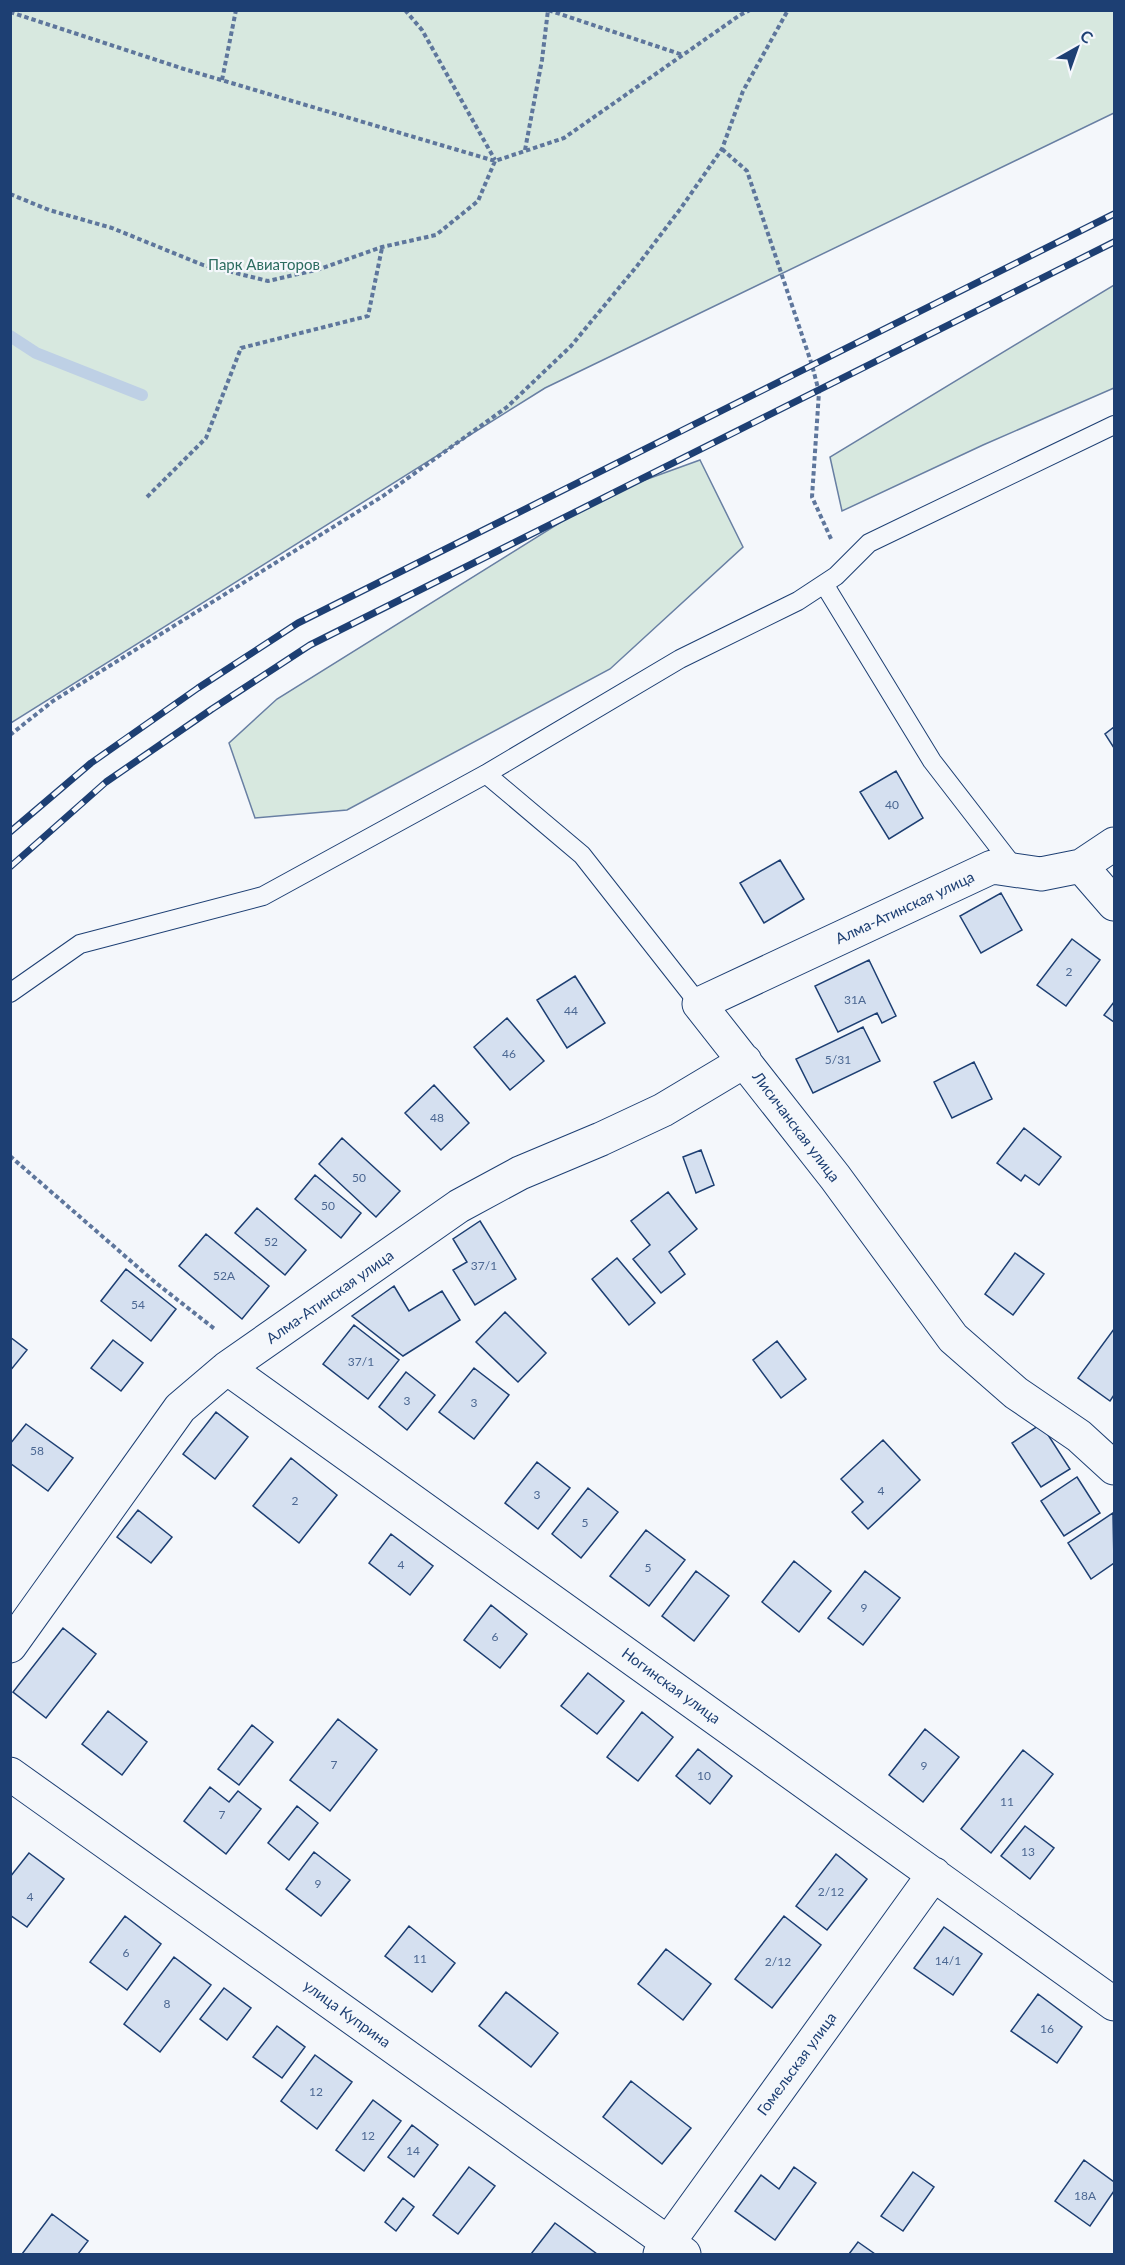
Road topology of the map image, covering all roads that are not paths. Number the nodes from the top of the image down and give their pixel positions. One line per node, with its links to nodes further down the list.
1 (1114, 425): 2 (lane)
2 (824, 584): 3 (lane); 6 (lane)
3 (486, 774): 8 (lane); 9 (lane, Лисичанская улица)
4 (1114, 844): 5 (street, Алма-Атинская улица)
5 (1081, 866): 6 (street, Алма-Атинская улица); 7 (street)
6 (1017, 871): 9 (street, Алма-Атинская улица)
7 (1114, 904)
8 (10, 993)
9 (699, 1004): 10 (street, Лисичанская улица)
10 (745, 1061): 11 (street, Алма-Атинская улица); 12 (street, Лисичанская улица)
11 (237, 1361): 13 (street, Алма-Атинская улица); 15 (street, Ногинская улица)
12 (1114, 1468)
13 (10, 1646)
14 (10, 1774): 17 (street, улица Куприна)
15 (934, 1874): 16 (street, Ногинская улица); 17 (street, Гомельская улица)
16 (1114, 2004)
17 (670, 2251)

